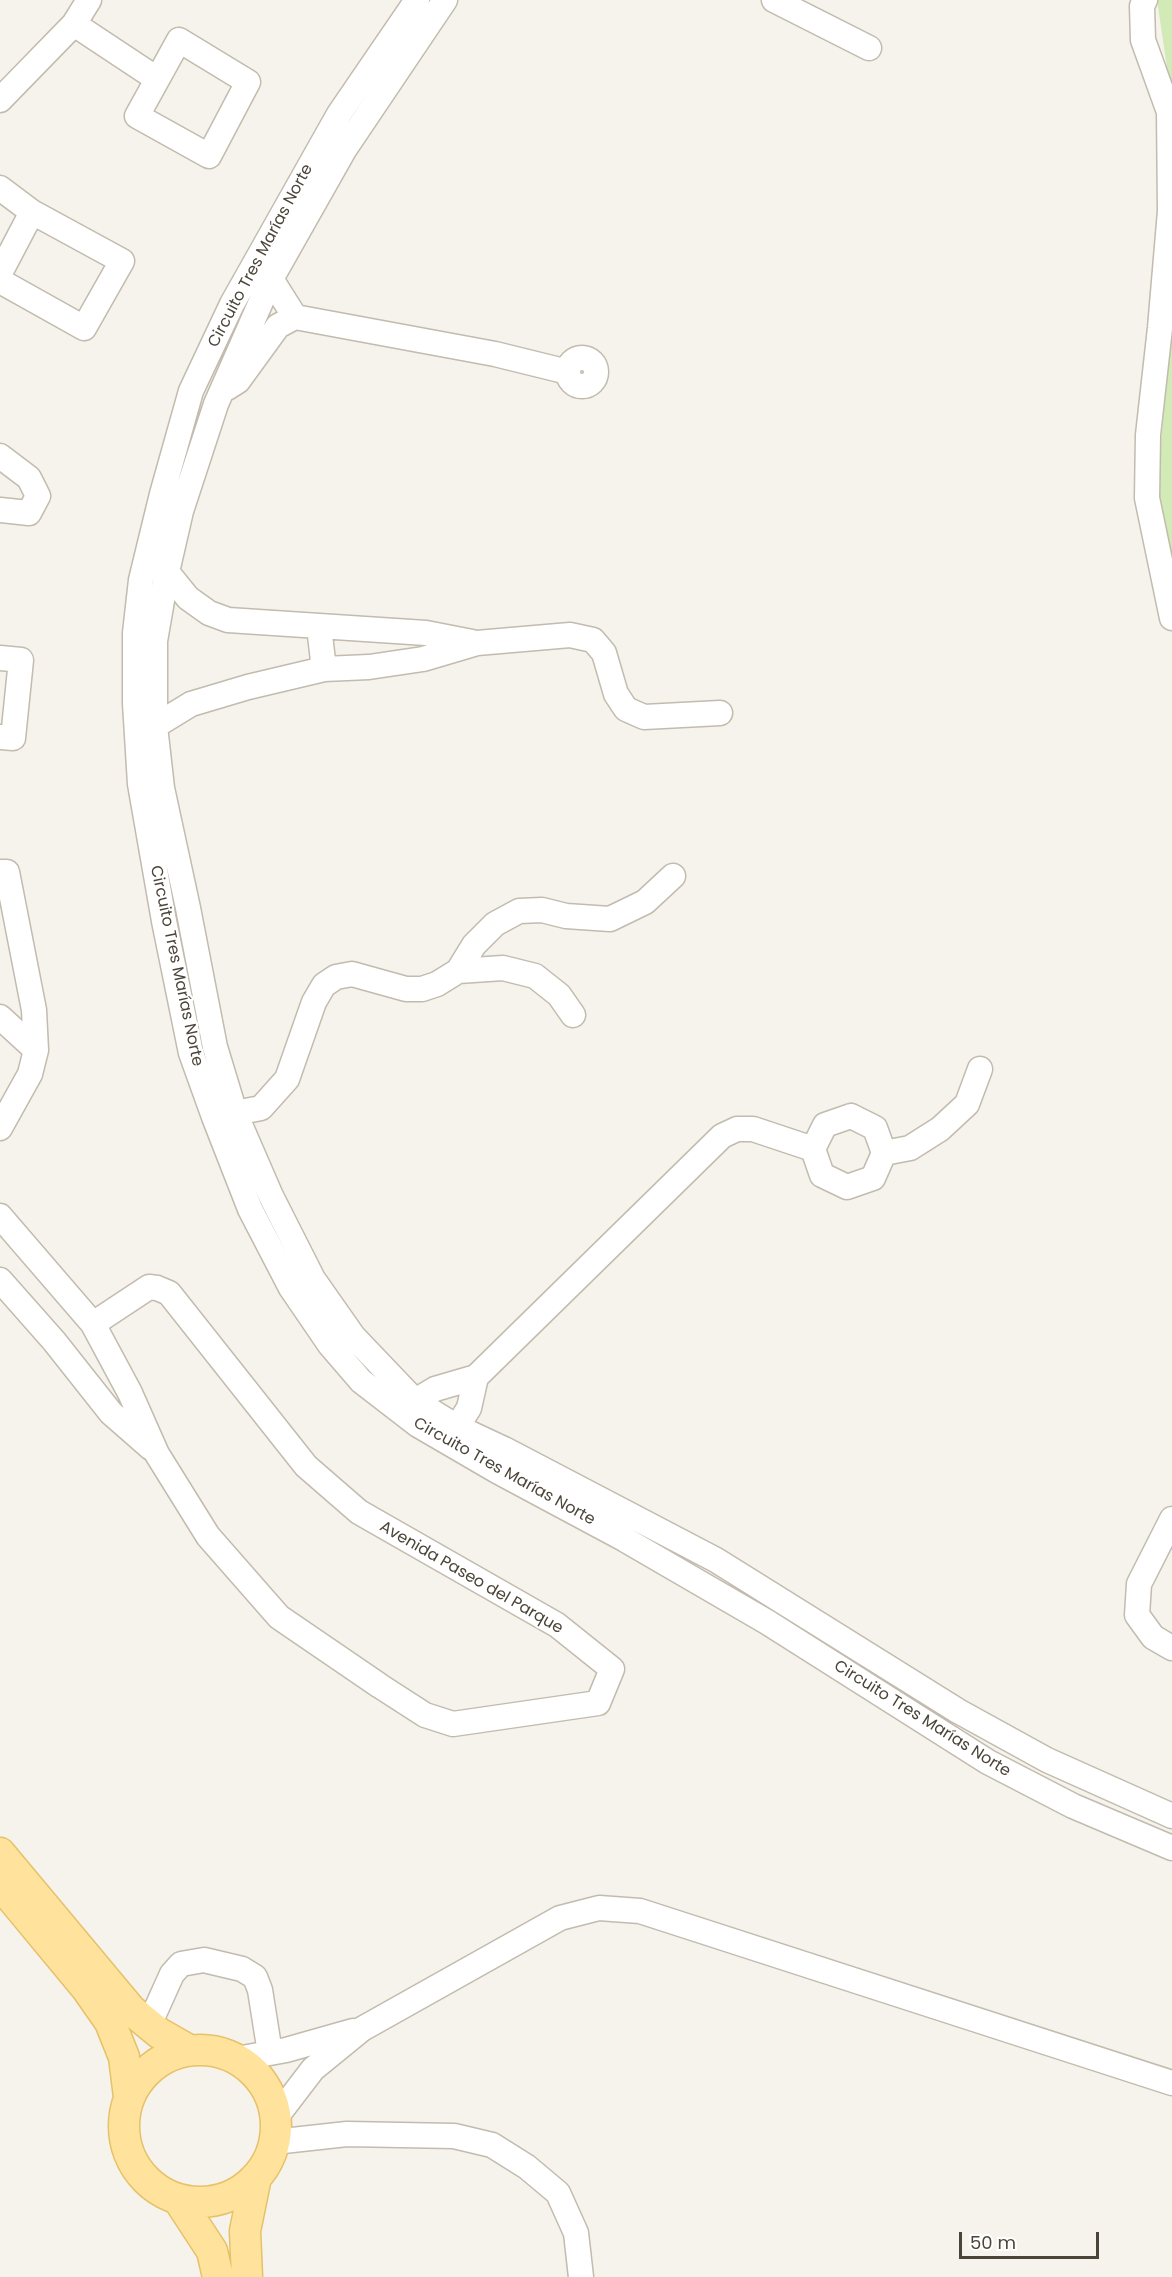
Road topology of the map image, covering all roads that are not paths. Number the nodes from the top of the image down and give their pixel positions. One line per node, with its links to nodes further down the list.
1 (89, 0): 6 (street)
2 (417, 0): 17 (street, Circuito Tres Marías Norte)
3 (445, 0): 13 (street, Circuito Tres Marías Norte)
4 (774, 0): 7 (street)
5 (1145, 0): 22 (street)
6 (74, 24): 8 (street); 9 (street)
7 (869, 48)
8 (157, 79): 8 (street)
9 (4, 92)
10 (0, 188): 11 (street)
11 (32, 212): 12 (street); 14 (street)
12 (0, 273)
13 (272, 279): 15 (street); 18 (street, Circuito Tres Marías Norte)
14 (0, 281)
15 (295, 317): 16 (street); 18 (street)
16 (568, 372)
17 (191, 391): 18 (street); 37 (street, Circuito Tres Marías Norte)
18 (218, 398): 21 (street, Circuito Tres Marías Norte)
19 (0, 456): 20 (street)
20 (0, 510)
21 (167, 572): 23 (street); 28 (street, Circuito Tres Marías Norte)
22 (1172, 618)
23 (319, 627): 24 (street); 26 (street)
24 (477, 643): 26 (street); 27 (street)
25 (0, 658): 29 (street)
26 (324, 669): 28 (street)
27 (720, 713)
28 (155, 726): 35 (street, Circuito Tres Marías Norte)
29 (0, 737)
30 (0, 872): 36 (street)
31 (673, 876): 32 (street)
32 (458, 971): 33 (street); 39 (street)
33 (573, 1015)
34 (0, 1017): 36 (street)
35 (215, 1047): 37 (street); 39 (street, Circuito Tres Marías Norte)
36 (36, 1050): 40 (street)
37 (191, 1053): 55 (street, Circuito Tres Marías Norte)
38 (980, 1068): 42 (street)
39 (235, 1113): 47 (street, Circuito Tres Marías Norte)
40 (0, 1128)
41 (813, 1149): 42 (street); 42 (street); 46 (street)
42 (884, 1153)
43 (0, 1216): 45 (street, Avenida Paseo del Parque)
44 (0, 1281): 49 (street, Avenida Paseo del Parque)
45 (93, 1324): 49 (street, Avenida Paseo del Parque); 49 (street, Avenida Paseo del Parque)
46 (476, 1377): 47 (street); 48 (street)
47 (415, 1401): 48 (street, Circuito Tres Marías Norte)
48 (457, 1427): 53 (street, Circuito Tres Marías Norte)
49 (157, 1454)
50 (1172, 1519): 51 (street)
51 (1172, 1648)
52 (1172, 1794): 53 (street)
53 (1140, 1803): 54 (street, Circuito Tres Marías Norte)
54 (1172, 1816)
55 (1172, 1848)
56 (0, 1853): 58 (main road)
57 (0, 1884): 64 (main road)
58 (149, 2025): 60 (main road); 61 (street)
59 (362, 2029): 61 (street); 63 (street); 65 (street)
60 (189, 2050): 62 (main road); 64 (main road)
61 (270, 2053): 62 (street)
62 (237, 2059): 65 (main road)
63 (1172, 2083)
64 (129, 2097): 67 (main road)
65 (275, 2129): 66 (main road); 70 (street)
66 (256, 2177): 67 (main road); 69 (main road)
67 (178, 2199): 68 (main road)
68 (218, 2277)
69 (247, 2277)
70 (581, 2277)

